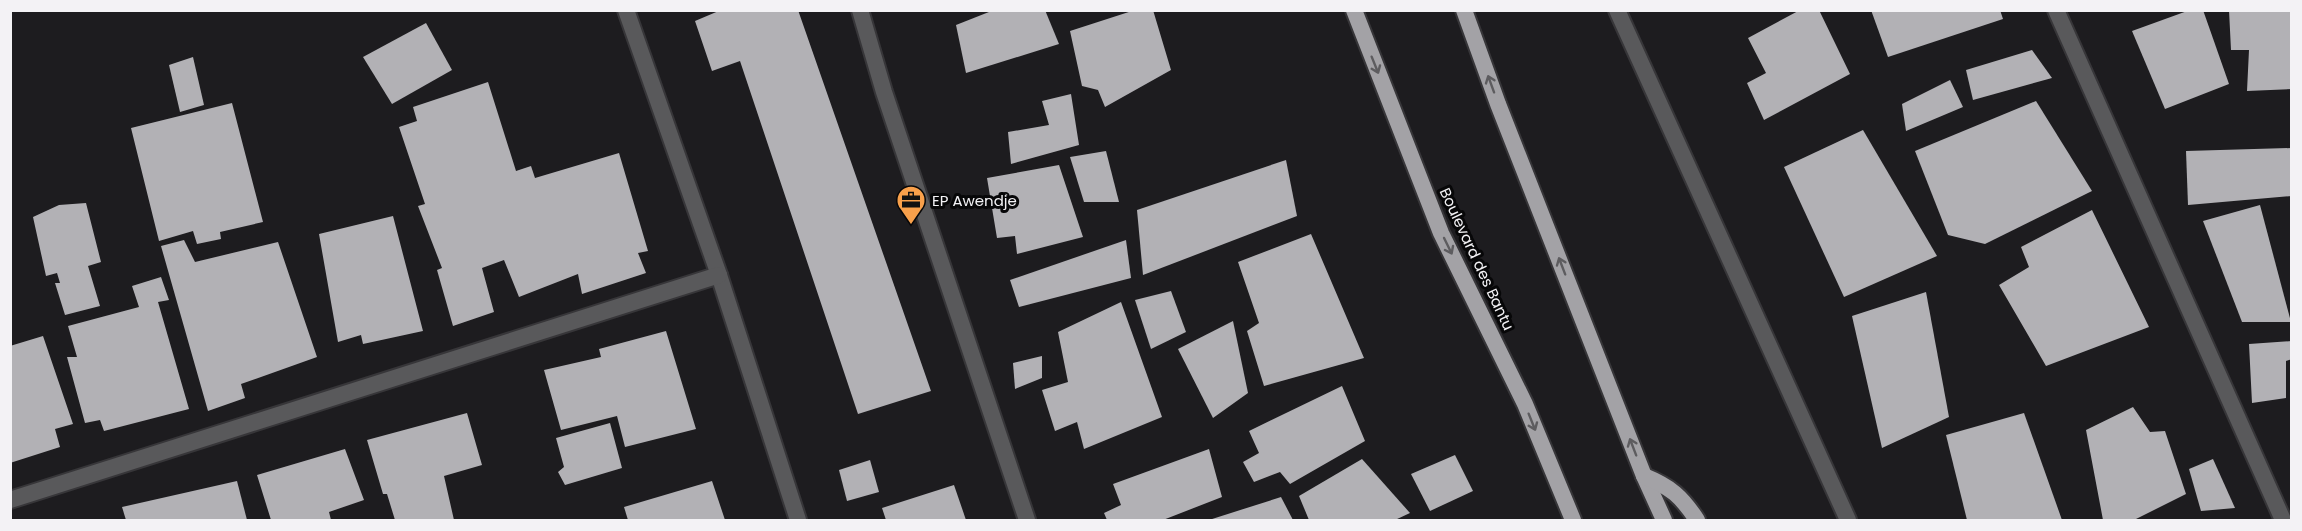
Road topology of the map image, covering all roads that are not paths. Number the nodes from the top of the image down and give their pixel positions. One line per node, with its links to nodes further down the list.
1 (626, 10): 7 (street)
2 (860, 10): 11 (street)
3 (1354, 10): 12 (highway, Boulevard des Bantu, one-way to 12)
4 (1464, 10): 8 (highway, one-way to 4)
5 (1617, 10): 15 (street)
6 (2056, 10): 16 (street)
7 (718, 275): 9 (street); 10 (street)
8 (1644, 476): 13 (highway); 14 (highway)
9 (10, 500)
10 (798, 520)
11 (1027, 520)
12 (1573, 520)
13 (1664, 520)
14 (1697, 520)
15 (1848, 520)
16 (2283, 520)

